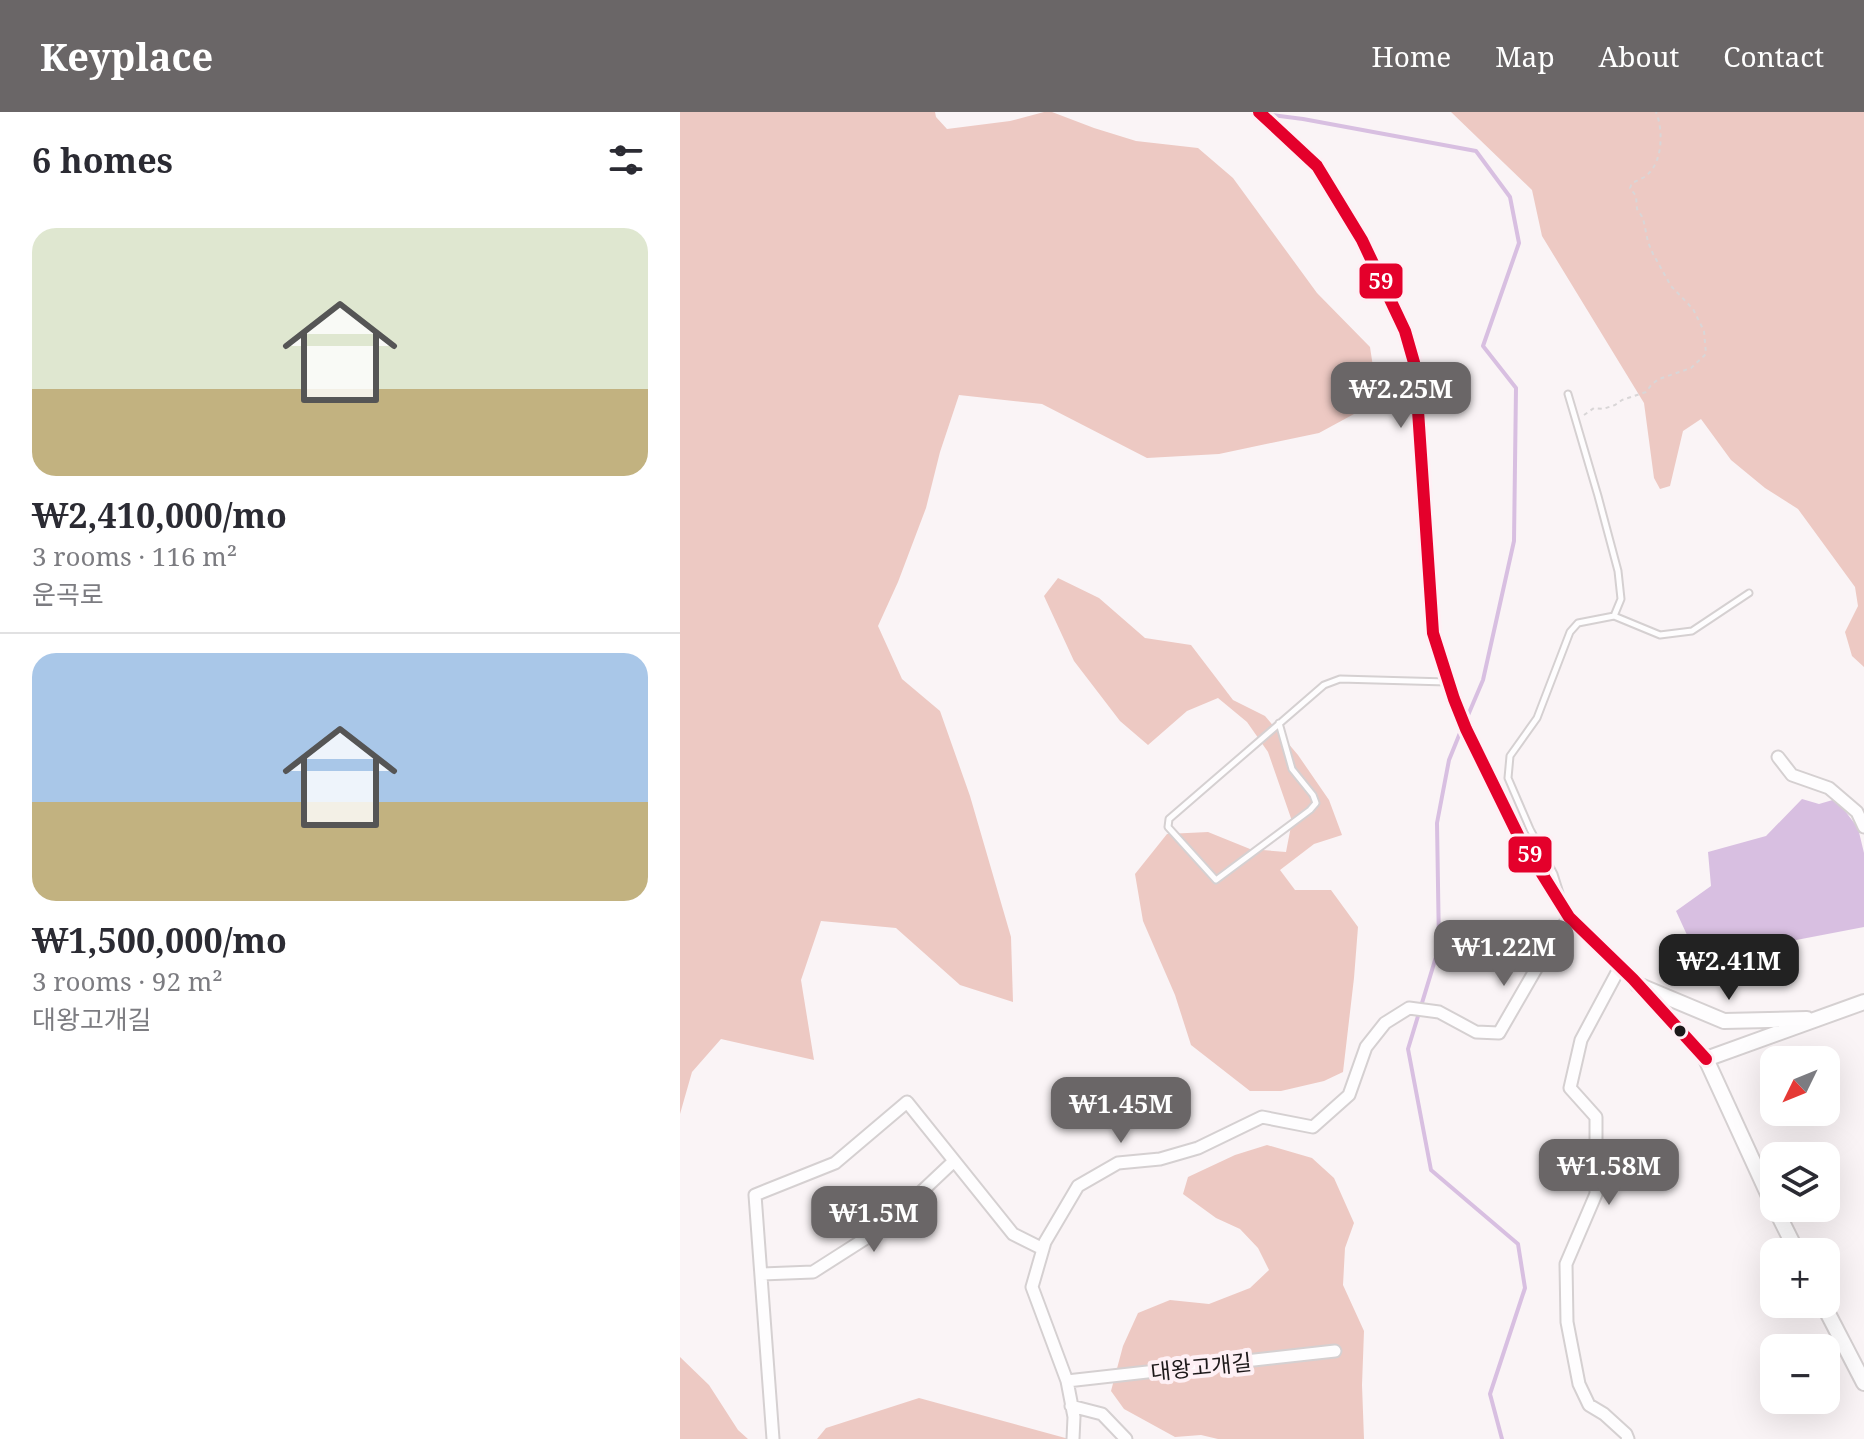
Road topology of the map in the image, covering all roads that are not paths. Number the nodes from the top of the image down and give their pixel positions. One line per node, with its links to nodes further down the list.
1 (1259, 112): 5 (street)
2 (1568, 394): 4 (lane)
3 (1749, 593): 4 (lane)
4 (1614, 616): 9 (lane)
5 (1448, 682): 6 (lane); 9 (street)
6 (1279, 723): 6 (lane)
7 (1778, 757): 8 (street)
8 (1864, 827)
9 (1567, 914): 10 (street); 17 (street)
10 (1620, 967): 11 (street); 27 (street)
11 (1638, 985): 13 (street); 14 (street)
12 (1864, 1002): 13 (street)
13 (1819, 1018): 14 (street)
14 (1706, 1059): 16 (street)
15 (954, 1161): 17 (street); 18 (street); 18 (street)
16 (1760, 1177)
17 (1043, 1249): 21 (street)
18 (761, 1274): 24 (street)
19 (1830, 1318): 22 (street)
20 (1335, 1351): 21 (street, 대왕고개길)
21 (1067, 1381): 23 (street)
22 (1864, 1383)
23 (1071, 1406): 25 (street); 26 (street)
24 (773, 1439)
25 (1073, 1439)
26 (1126, 1439)
27 (1628, 1439)

